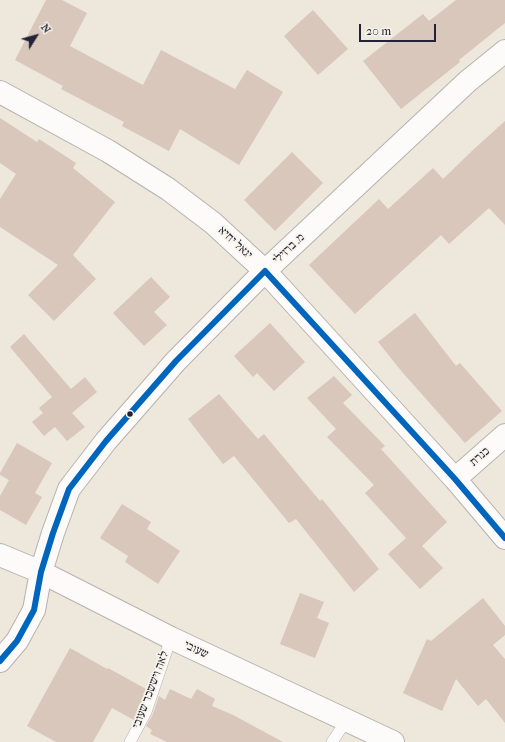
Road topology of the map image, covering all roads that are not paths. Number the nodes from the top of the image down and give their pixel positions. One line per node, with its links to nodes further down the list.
1 (505, 51): 3 (street, מ. ברזילי)
2 (0, 92): 3 (street, יגאל יחיא)
3 (265, 271): 5 (street, יגאל יחיא); 8 (street, מ. ברזילי)
4 (505, 435): 5 (street, כנרת)
5 (456, 478): 6 (street, יגאל יחיא)
6 (505, 538)
7 (0, 555): 8 (street, שעובי)
8 (40, 572): 9 (street, שעובי); 10 (street, מ. ברזילי)
9 (171, 638): 11 (street, שעובי); 12 (lane, לאה ויששכר שעובי)
10 (0, 661)
11 (346, 720): 13 (lane); 14 (street, שעובי)
12 (130, 742)
13 (332, 742)
14 (393, 742)

